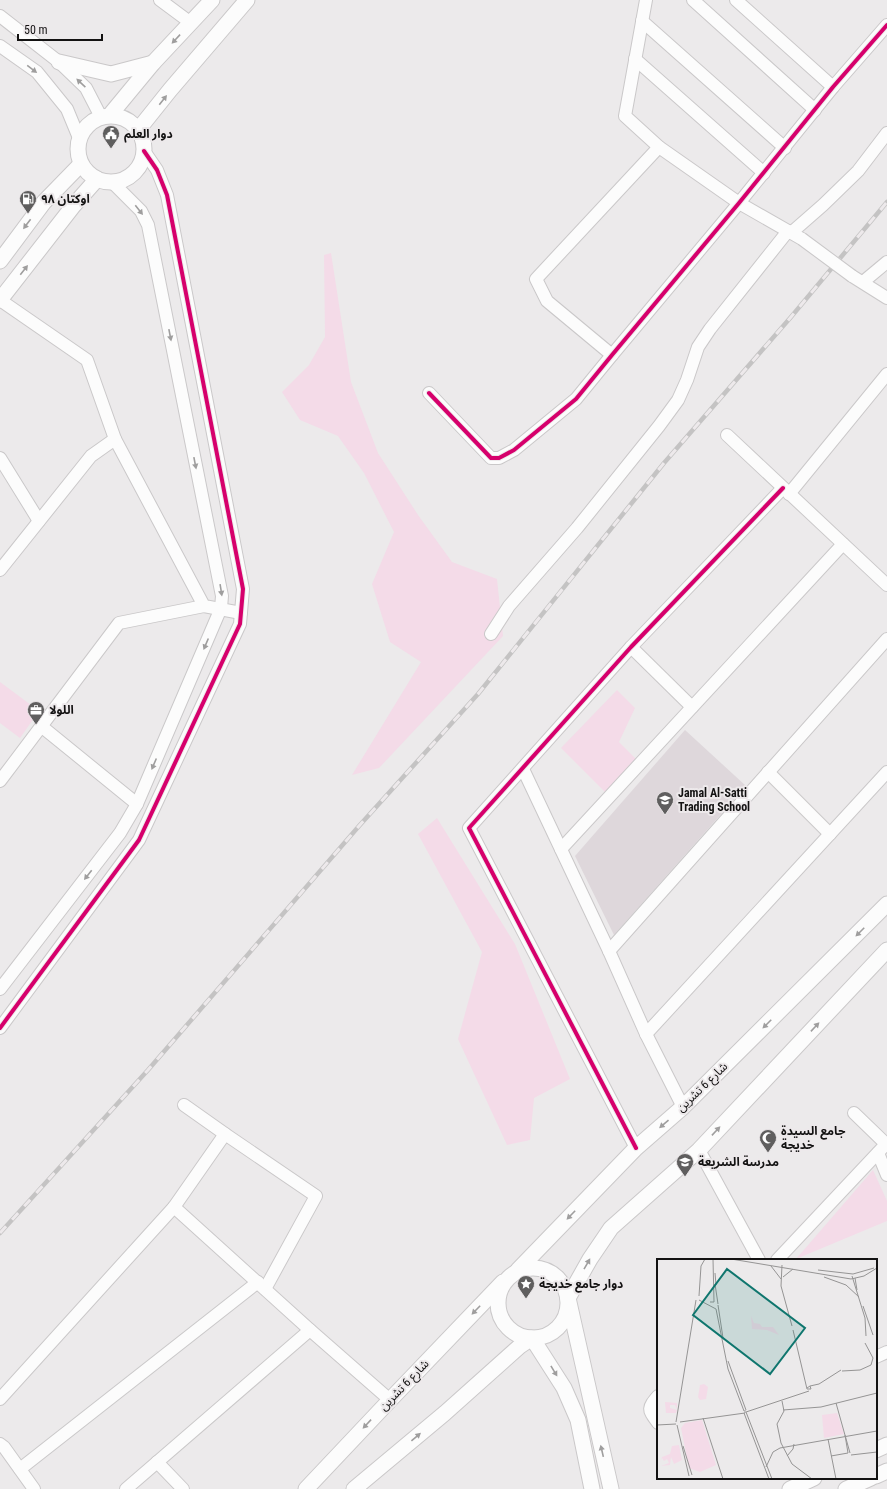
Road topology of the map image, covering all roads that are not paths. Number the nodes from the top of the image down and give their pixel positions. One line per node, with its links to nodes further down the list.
1 (160, 0): 9 (street)
2 (212, 0): 9 (main road)
3 (247, 0): 18 (main road, one-way to 3)
4 (646, 0): 8 (street)
5 (693, 0): 16 (street)
6 (744, 2): 15 (street)
7 (0, 16): 13 (street)
8 (642, 21): 12 (street); 22 (street)
9 (191, 23): 14 (main road, one-way to 14)
10 (887, 25): 15 (street)
11 (0, 46): 20 (street, one-way to 20)
12 (635, 59): 21 (street); 25 (street)
13 (59, 62): 14 (main road); 17 (street, one-way to 13)
14 (153, 63): 17 (main road)
15 (833, 87): 16 (street)
16 (815, 110): 22 (street)
17 (105, 116): 18 (main road); 20 (main road)
18 (138, 130): 23 (main road)
19 (887, 133): 29 (street)
20 (79, 138): 24 (main road)
21 (659, 147): 28 (street); 35 (street)
22 (785, 148): 25 (street)
23 (144, 152): 27 (main road); 48 (street)
24 (81, 164): 26 (main road); 30 (main road, one-way to 30)
25 (764, 173): 28 (street)
26 (96, 179): 27 (main road); 34 (main road, one-way to 26)
27 (112, 182): 47 (street, one-way to 47)
28 (739, 203): 29 (street); 35 (street)
29 (789, 232): 32 (street, bridge); 49 (street)
30 (0, 261)
31 (887, 262): 32 (street)
32 (863, 282): 33 (street)
33 (887, 298)
34 (0, 300): 39 (street)
35 (612, 354): 37 (street)
36 (887, 374): 41 (street)
37 (429, 393)
38 (727, 435): 41 (street)
39 (115, 439): 42 (street); 46 (street)
40 (0, 458): 42 (street)
41 (786, 491): 43 (street); 51 (street)
42 (39, 521): 44 (street)
43 (843, 544): 45 (street); 52 (street)
44 (0, 570)
45 (887, 585)
46 (204, 606): 47 (street); 53 (street)
47 (221, 608): 48 (street); 58 (street, one-way to 58)
48 (241, 613): 65 (street)
49 (491, 634)
50 (887, 639): 55 (street)
51 (631, 647): 52 (street); 54 (street)
52 (692, 707): 60 (street)
53 (41, 726): 57 (street); 58 (street)
54 (523, 769): 60 (street); 72 (street)
55 (768, 772): 59 (street); 63 (street)
56 (887, 772): 59 (street)
57 (0, 781)
58 (137, 804): 64 (street, one-way to 64)
59 (830, 834): 66 (street)
60 (561, 849): 63 (street)
61 (887, 904): 68 (main road, شارع 6 تشرين, one-way to 68)
62 (887, 950): 73 (main road, one-way to 62)
63 (609, 951): 66 (street)
64 (0, 989)
65 (0, 1028)
66 (646, 1034): 68 (street)
67 (184, 1105): 70 (street)
68 (683, 1107): 72 (main road, شارع 6 تشرين, one-way to 72)
69 (854, 1113): 71 (street)
70 (225, 1134): 76 (street); 81 (street)
71 (887, 1143): 74 (street)
72 (636, 1148): 79 (main road, شارع 6 تشرين, one-way to 79)
73 (698, 1150): 77 (street); 82 (main road, one-way to 73)
74 (878, 1153): 75 (street); 78 (street)
75 (887, 1175)
76 (174, 1207): 81 (street); 88 (street)
77 (758, 1259)
78 (778, 1259)
79 (518, 1270): 80 (main road); 82 (main road)
80 (503, 1282): 84 (main road); 89 (main road, شارع 6 تشرين, one-way to 89)
81 (261, 1285): 83 (street); 96 (street)
82 (568, 1298): 84 (main road); 108 (main road, one-way to 82)
83 (310, 1330): 89 (street); 94 (street)
84 (532, 1338): 106 (main road, one-way to 84); 107 (main road, one-way to 107)
85 (887, 1352): 86 (street)
86 (877, 1357)
87 (657, 1397): 90 (street)
88 (0, 1399)
89 (390, 1400): 95 (main road, شارع 6 تشرين, one-way to 95)
90 (657, 1422)
91 (0, 1444): 96 (street)
92 (887, 1445): 93 (main road)
93 (877, 1450)
94 (157, 1462): 102 (street); 103 (street)
95 (327, 1467): 104 (main road); 105 (main road, شارع 6 تشرين)
96 (20, 1469): 101 (street)
97 (887, 1471): 98 (main road)
98 (877, 1476)
99 (812, 1479): 109 (main road)
100 (869, 1479): 110 (main road)
101 (34, 1489)
102 (126, 1489)
103 (183, 1489)
104 (301, 1489)
105 (306, 1489)
106 (354, 1489)
107 (592, 1489)
108 (611, 1489)
109 (790, 1489)
110 (846, 1489)

